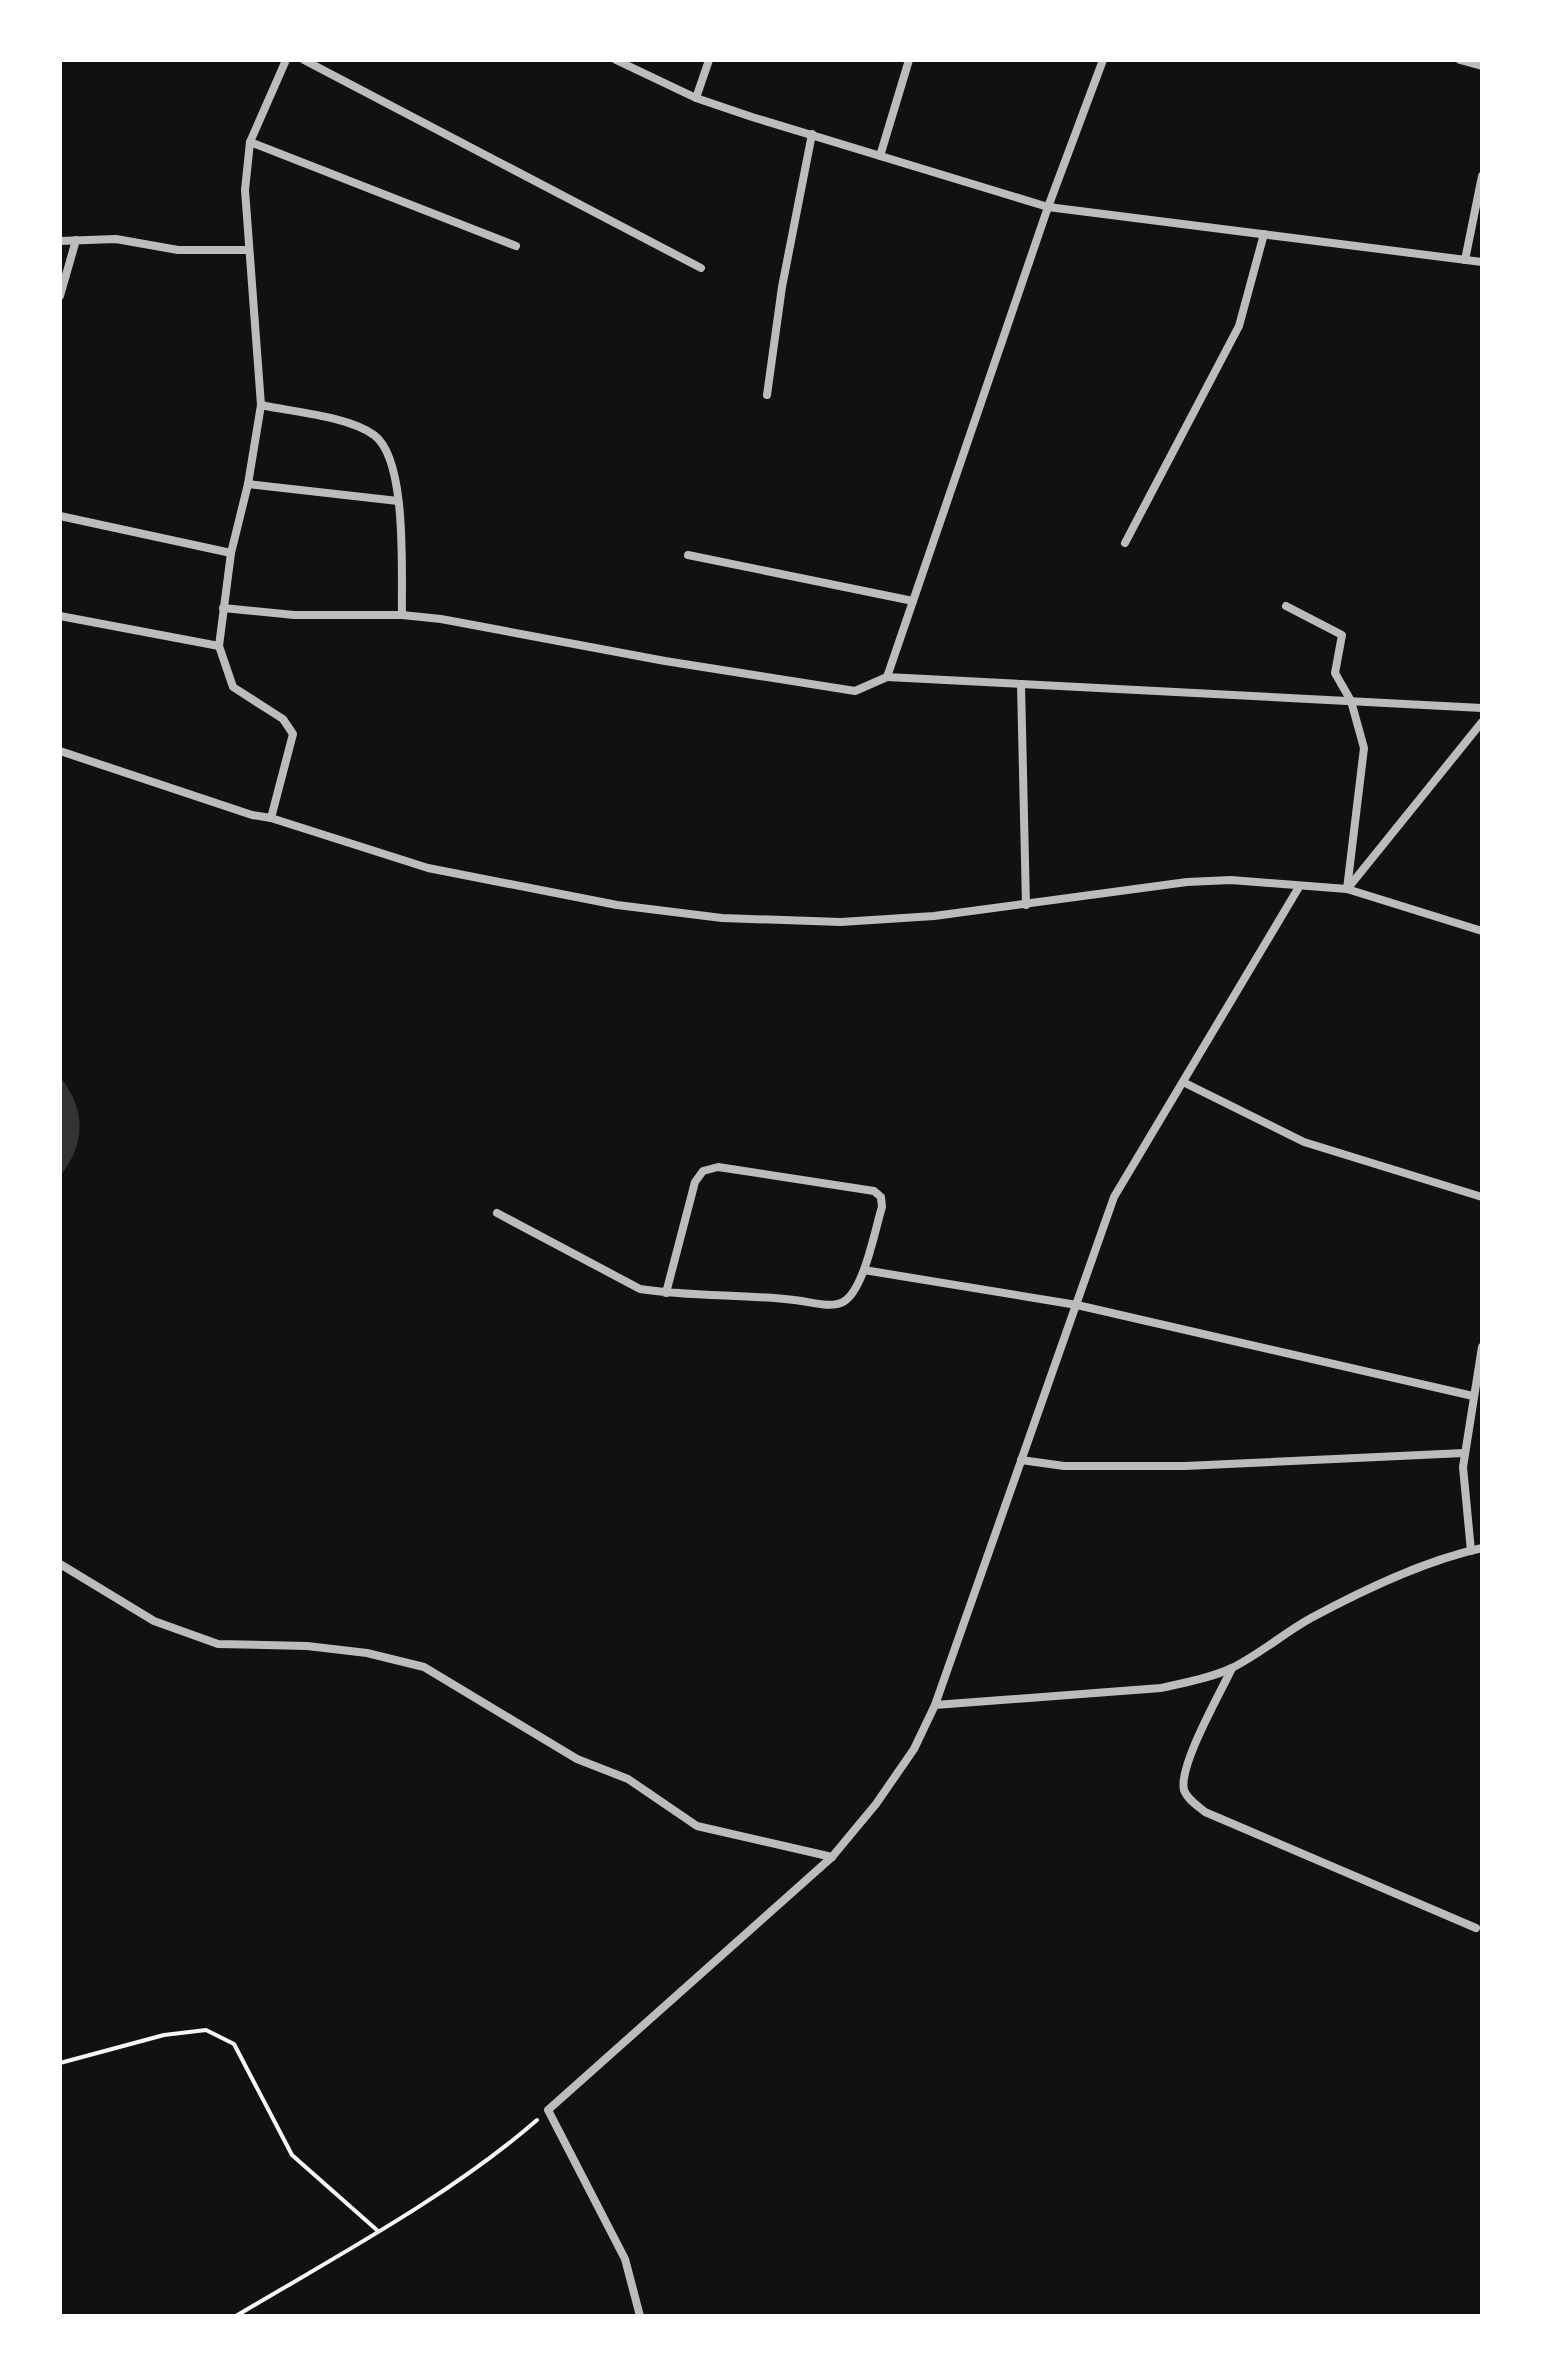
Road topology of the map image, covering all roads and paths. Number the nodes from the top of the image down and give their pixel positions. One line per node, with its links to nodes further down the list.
1 (286, 60): 11 (street)
2 (304, 60): 22 (street)
3 (616, 60): 9 (street)
4 (709, 60): 9 (street)
5 (909, 60): 12 (street)
6 (1103, 60): 14 (street)
7 (1460, 60): 8 (street)
8 (1482, 66)
9 (696, 98): 10 (street)
10 (812, 134): 12 (street); 24 (street)
11 (250, 142): 18 (street); 19 (street)
12 (880, 156): 14 (street)
13 (1482, 176): 20 (street)
14 (1048, 207): 15 (street); 32 (street)
15 (1264, 234): 20 (street); 29 (street)
16 (76, 240): 17 (street); 19 (street); 23 (street)
17 (60, 241)
18 (516, 246)
19 (249, 250): 25 (street)
20 (1465, 260): 21 (street)
21 (1482, 262)
22 (701, 268)
23 (60, 296)
24 (767, 395)
25 (261, 405): 26 (street); 27 (street)
26 (248, 484): 27 (street); 30 (street)
27 (398, 501): 35 (street)
28 (60, 516): 30 (street)
29 (1125, 543)
30 (231, 553): 34 (street)
31 (688, 555): 32 (street)
32 (913, 601): 38 (street)
33 (1286, 606): 40 (street)
34 (223, 608): 35 (street); 37 (street)
35 (402, 615): 38 (street)
36 (60, 616): 37 (street)
37 (219, 646): 44 (street)
38 (887, 677): 39 (street)
39 (1021, 684): 40 (street); 47 (street)
40 (1351, 701): 41 (street); 46 (street)
41 (1482, 708)
42 (1482, 722): 46 (street)
43 (60, 751): 44 (street)
44 (271, 818): 47 (street)
45 (1299, 887): 46 (street); 47 (street); 49 (street)
46 (1347, 889): 48 (street)
47 (1026, 905)
48 (1482, 931)
49 (1183, 1082): 50 (street); 54 (street)
50 (1482, 1197)
51 (497, 1213): 53 (street)
52 (864, 1270): 53 (street); 53 (street); 54 (street)
53 (666, 1293)
54 (1077, 1305): 56 (street); 58 (street)
55 (1482, 1347): 56 (street)
56 (1473, 1396): 57 (street)
57 (1464, 1453): 58 (street); 60 (street)
58 (1021, 1460): 63 (street)
59 (1482, 1548): 60 (street)
60 (1471, 1551): 62 (street)
61 (60, 1564): 64 (street)
62 (1232, 1668): 63 (street); 65 (street)
63 (935, 1705): 64 (street)
64 (832, 1857): 67 (street)
65 (1476, 1928)
66 (60, 2063): 68 (path)
67 (548, 2110): 68 (path); 70 (street)
68 (378, 2231): 69 (path)
69 (236, 2316)
70 (640, 2316)

